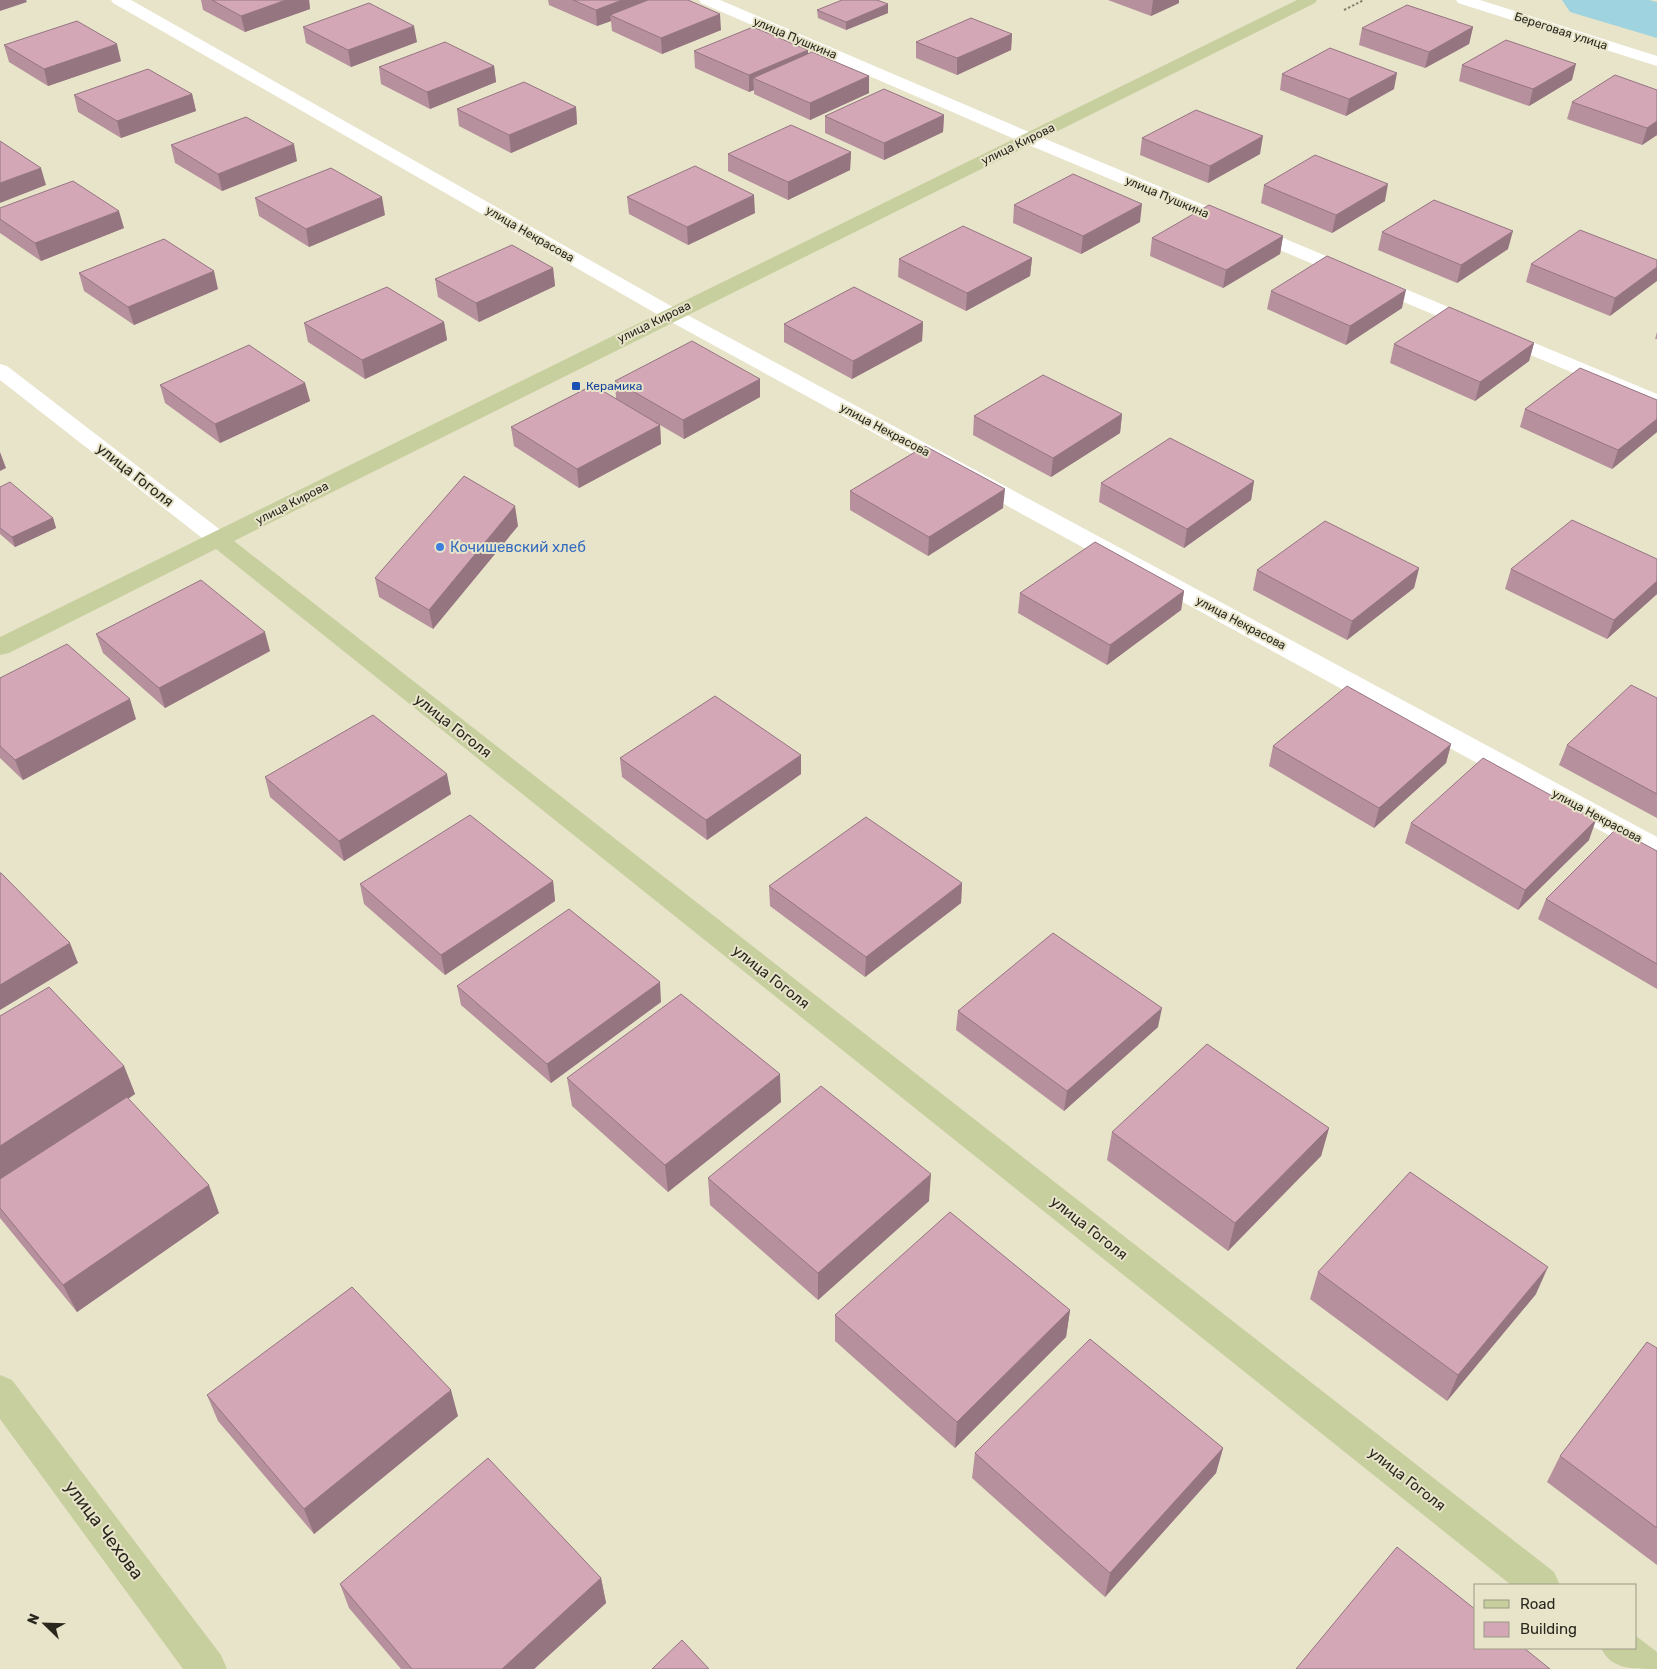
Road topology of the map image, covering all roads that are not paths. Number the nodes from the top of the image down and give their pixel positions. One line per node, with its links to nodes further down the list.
1 (119, 0): 7 (street, улица Некрасова)
2 (707, 0): 6 (street, улица Пушкина)
3 (1310, 0): 6 (main road, улица Кирова)
4 (1464, 0): 5 (street, Береговая улица)
5 (1657, 61)
6 (1030, 139): 7 (main road, улица Кирова); 9 (street, улица Пушкина)
7 (671, 314): 10 (main road, улица Кирова); 12 (street, улица Некрасова)
8 (0, 370): 10 (street, улица Гоголя)
9 (1657, 402)
10 (219, 540): 11 (main road, улица Кирова); 14 (main road, улица Гоголя)
11 (0, 647)
12 (1657, 849)
13 (0, 1390): 16 (main road, улица Чехова)
14 (1540, 1584)
15 (1621, 1649): 17 (main road)
16 (207, 1669)
17 (1647, 1669)

